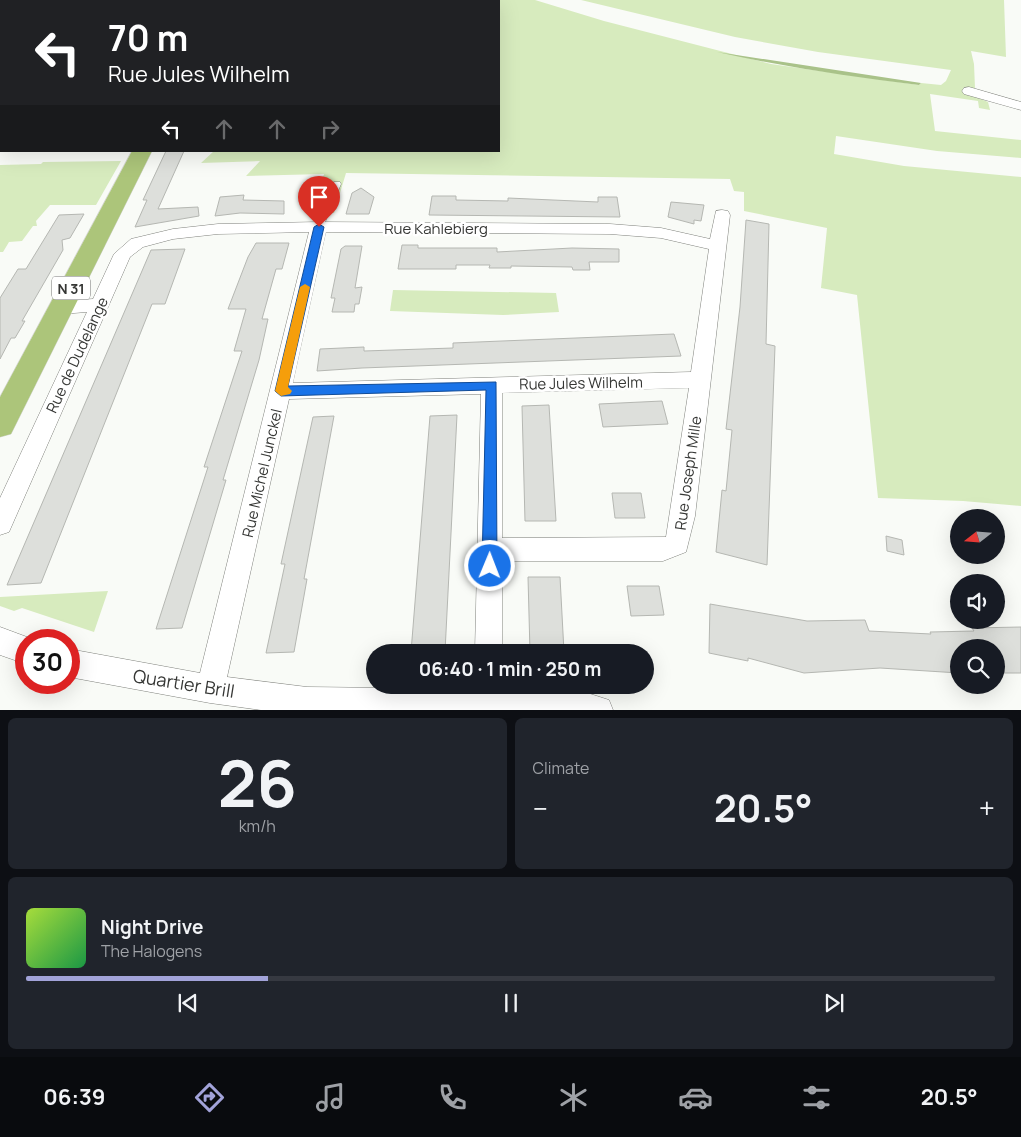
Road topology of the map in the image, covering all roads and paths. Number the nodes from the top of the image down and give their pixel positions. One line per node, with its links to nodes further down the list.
1 (969, 91): 2 (street)
2 (1021, 106)
3 (141, 152): 10 (main road, N 31)
4 (337, 184): 6 (lane)
5 (722, 215): 8 (street, Rue Joseph Mille)
6 (319, 227): 7 (street, Rue Kahlebierg); 8 (street, Rue Kahlebierg); 13 (street, Rue Michel Junckel)
7 (153, 238): 9 (street, Rue de Dudelange)
8 (718, 246): 11 (street, Rue Joseph Mille)
9 (100, 305): 10 (street); 15 (street, Rue de Dudelange)
10 (61, 307): 14 (main road, N 31)
11 (701, 380): 12 (street, Rue Jules Wilhelm); 17 (street, Rue Joseph Mille)
12 (492, 385): 13 (street, Rue Jules Wilhelm); 17 (street)
13 (281, 391): 22 (street, Rue Michel Junckel)
14 (0, 425)
15 (8, 488): 16 (street, Rue de Dudelange)
16 (0, 524)
17 (490, 549): 19 (street)
18 (0, 641): 20 (street)
19 (488, 644)
20 (15, 646)
21 (80, 665): 22 (street, Quartier Brill)
22 (210, 689): 23 (street, Quartier Brill)
23 (488, 694): 24 (street, Quartier Brill)
24 (599, 710)

